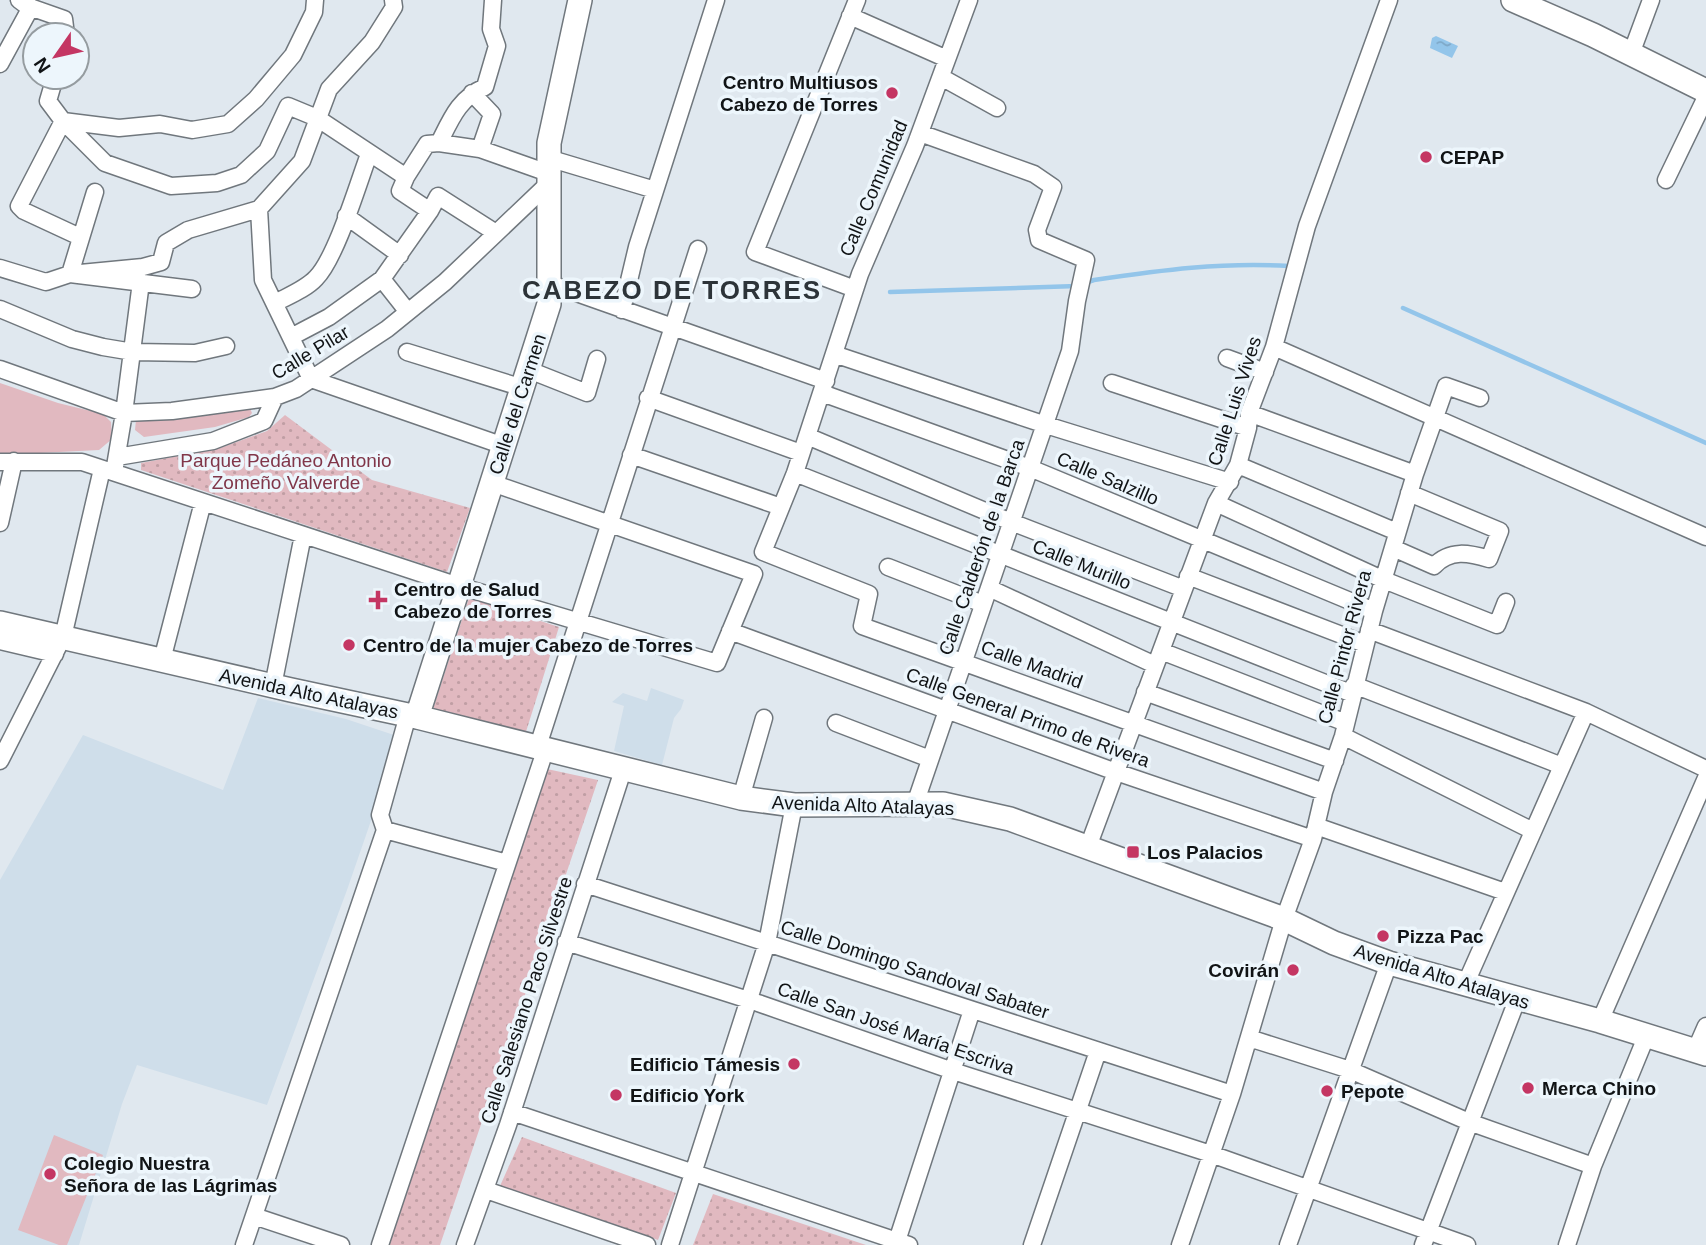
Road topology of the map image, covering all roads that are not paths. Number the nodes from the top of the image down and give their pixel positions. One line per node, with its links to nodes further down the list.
1 (315, 0): 24 (street)
2 (393, 0): 23 (street)
3 (493, 0): 20 (street)
4 (580, 0): 29 (main road, Calle del Carmen)
5 (716, 0): 32 (street)
6 (857, 0): 12 (street)
7 (1390, 0): 55 (street, Calle Luis Vives)
8 (1513, 0): 14 (main road)
9 (1651, 0): 14 (street)
10 (963, 2): 15 (street, Calle Comunidad)
11 (25, 3): 13 (street); 16 (street)
12 (850, 16): 15 (street); 47 (street)
13 (64, 21)
14 (1631, 54): 19 (main road)
15 (947, 59): 17 (street, Calle Comunidad)
16 (0, 64)
17 (941, 77): 22 (street); 25 (street, Calle Comunidad)
18 (51, 91): 24 (street)
19 (1706, 91)
20 (472, 93): 26 (street); 27 (street)
21 (1706, 97): 31 (street)
22 (998, 108)
23 (317, 118): 24 (street); 28 (street); 34 (street)
24 (63, 121): 38 (street)
25 (920, 133): 47 (street, Calle Comunidad); 73 (street, Calle Calderón de la Barca)
26 (439, 143): 27 (street); 30 (street)
27 (480, 149): 29 (street)
28 (369, 155): 30 (street); 36 (street)
29 (548, 171): 32 (street); 37 (street, Calle Pilar); 45 (main road, Calle del Carmen)
30 (406, 177): 35 (street)
31 (1666, 180)
32 (655, 190): 50 (street)
33 (95, 192): 38 (street)
34 (259, 208): 42 (street); 48 (street)
35 (430, 211): 37 (street); 40 (street)
36 (346, 216): 40 (street); 48 (street)
37 (496, 233): 51 (street, Calle Pilar)
38 (80, 237): 42 (street)
39 (698, 249): 52 (street)
40 (400, 255): 43 (street)
41 (0, 268): 42 (street)
42 (70, 274): 44 (street)
43 (382, 279): 51 (street); 53 (street)
44 (141, 282): 46 (street); 56 (street)
45 (551, 284): 50 (street, Calle Salzillo); 64 (main road, Calle del Carmen)
46 (192, 289)
47 (855, 289): 58 (street, Calle Comunidad)
48 (275, 303): 53 (street)
49 (0, 309): 56 (street)
50 (622, 310): 52 (street, Calle Salzillo)
51 (408, 313): 63 (street, Calle Pilar)
52 (674, 327): 66 (street, Calle Salzillo); 68 (street)
53 (291, 337): 63 (street)
54 (226, 346): 56 (street)
55 (1274, 347): 62 (street, Calle Luis Vives); 71 (street)
56 (133, 352): 70 (street)
57 (407, 352): 64 (street)
58 (834, 354): 66 (street, Calle Comunidad); 73 (street)
59 (1227, 358): 62 (street)
60 (597, 359): 64 (street)
61 (0, 369): 70 (street, Calle Pilar)
62 (1265, 372): 72 (street, Calle Luis Vives)
63 (311, 379): 67 (street, Calle Pilar); 75 (street)
64 (526, 379): 75 (main road, Calle del Carmen)
65 (1112, 383): 72 (street)
66 (824, 387): 74 (street, Calle Comunidad); 81 (street, Calle Salzillo)
67 (275, 397): 70 (street, Calle Pilar); 80 (street)
68 (648, 398): 76 (street); 77 (street)
69 (1480, 398): 71 (street, Calle Pintor Rivera)
70 (124, 413): 80 (street)
71 (1434, 415): 83 (street, Calle Pintor Rivera); 94 (street)
72 (1249, 420): 79 (street, Calle Luis Vives); 83 (street)
73 (1046, 425): 81 (street, Calle Calderón de la Barca); 84 (street)
74 (807, 436): 76 (street, Calle Comunidad); 90 (street)
75 (504, 446): 85 (main road, Calle del Carmen)
76 (801, 453): 82 (street, Calle Comunidad)
77 (631, 455): 89 (street); 92 (street)
78 (7, 462): 80 (street); 91 (street)
79 (1238, 465): 84 (street, Calle Luis Vives); 96 (street)
80 (111, 466): 87 (street); 113 (street)
81 (1030, 468): 90 (street, Calle Calderón de la Barca); 95 (street, Calle Salzillo)
82 (795, 473): 89 (street, Calle Comunidad); 98 (street, Calle Murillo)
83 (1415, 474): 86 (street, Calle Pintor Rivera)
84 (1230, 482): 88 (street, Calle Luis Vives)
85 (492, 483): 92 (street); 102 (main road, Calle del Carmen)
86 (1409, 493): 96 (street, Calle Pintor Rivera); 96 (street)
87 (203, 502): 93 (street); 115 (street)
88 (1216, 503): 95 (street, Calle Luis Vives); 100 (street)
89 (781, 507): 97 (street, Calle Comunidad)
90 (1011, 522): 98 (street, Calle Calderón de la Barca); 101 (street)
91 (0, 523)
92 (610, 524): 107 (street); 110 (street)
93 (303, 535): 102 (street); 117 (street)
94 (1706, 537)
95 (1202, 540): 101 (street, Calle Luis Vives); 106 (street, Calle Salzillo)
96 (1395, 540): 100 (street, Calle Pintor Rivera)
97 (763, 552): 116 (street, Calle Madrid)
98 (1000, 555): 103 (street, Calle Calderón de la Barca); 108 (street, Calle Murillo)
99 (888, 567): 105 (street)
100 (1384, 580): 104 (street); 106 (street, Calle Pintor Rivera)
101 (1186, 583): 108 (street, Calle Luis Vives); 111 (street)
102 (459, 586): 107 (street); 122 (main road, Calle del Carmen)
103 (989, 587): 105 (street, Calle Calderón de la Barca); 114 (street)
104 (1506, 602)
105 (983, 604): 116 (street, Calle Calderón de la Barca)
106 (1374, 611): 111 (street, Calle Pintor Rivera)
107 (577, 621): 110 (street); 127 (street)
108 (1171, 622): 114 (street, Calle Luis Vives); 118 (street, Calle Murillo)
109 (0, 623): 113 (main road, Avenida Alto Atalayas)
110 (730, 631): 120 (street, Calle General Primo de Rivera)
111 (1367, 637): 118 (street, Calle Pintor Rivera); 121 (street)
112 (0, 641): 113 (street)
113 (59, 645): 115 (main road, Avenida Alto Atalayas); 129 (street)
114 (1158, 658): 119 (street, Calle Luis Vives); 126 (street)
115 (162, 660): 117 (main road, Avenida Alto Atalayas)
116 (963, 662): 120 (street, Calle Calderón de la Barca); 125 (street, Calle Madrid)
117 (273, 686): 122 (main road, Avenida Alto Atalayas)
118 (1353, 689): 126 (street, Calle Pintor Rivera); 131 (street, Calle Murillo)
119 (1145, 692): 125 (street, Calle Luis Vives); 130 (street)
120 (947, 709): 128 (street, Calle Calderón de la Barca); 134 (street, Calle General Primo de Rivera)
121 (1586, 712): 131 (street); 133 (street)
122 (412, 716): 127 (main road, Avenida Alto Atalayas); 140 (street)
123 (764, 718): 137 (street)
124 (836, 723): 128 (street)
125 (1134, 723): 134 (street, Calle Luis Vives); 136 (street, Calle Madrid)
126 (1344, 729): 130 (street, Calle Pintor Rivera); 141 (street)
127 (542, 747): 132 (main road, Avenida Alto Atalayas); 144 (street)
128 (930, 759): 138 (street, Calle Calderón de la Barca)
129 (0, 761)
130 (1335, 761): 136 (street, Calle Pintor Rivera)
131 (1562, 766): 141 (street)
132 (624, 767): 137 (main road, Avenida Alto Atalayas); 145 (street, Calle Salesiano Paco Silvestre)
133 (1706, 769)
134 (1116, 772): 142 (street, Calle General Primo de Rivera); 143 (street, Calle Luis Vives)
135 (1706, 778): 155 (street)
136 (1324, 792): 142 (street, Calle Pintor Rivera)
137 (741, 798): 139 (main road, Avenida Alto Atalayas)
138 (915, 804): 139 (main road, Avenida Alto Atalayas); 143 (main road, Avenida Alto Atalayas)
139 (794, 805): 149 (street)
140 (385, 831): 144 (street); 172 (street)
141 (1533, 831): 146 (street)
142 (1314, 833): 146 (street, Calle General Primo de Rivera); 147 (street, Calle Pintor Rivera)
143 (1088, 847): 147 (main road, Avenida Alto Atalayas)
144 (507, 863): 177 (street)
145 (585, 884): 148 (street, Calle Salesiano Paco Silvestre); 149 (street, Calle Domingo Sandoval Sabater)
146 (1505, 892): 151 (street)
147 (1283, 919): 150 (main road, Avenida Alto Atalayas); 158 (street, Calle Pintor Rivera)
148 (566, 942): 153 (street, Calle San José María Escriva); 164 (street, Calle Salesiano Paco Silvestre)
149 (768, 943): 153 (street); 154 (street, Calle Domingo Sandoval Sabater)
150 (1389, 963): 151 (main road, Avenida Alto Atalayas); 161 (street)
151 (1465, 985): 152 (main road, Avenida Alto Atalayas)
152 (1517, 1000): 155 (main road, Avenida Alto Atalayas); 166 (street)
153 (750, 1001): 162 (street, Calle San José María Escriva); 169 (street)
154 (972, 1010): 159 (street, Calle Domingo Sandoval Sabater); 162 (street)
155 (1600, 1021): 157 (main road, Avenida Alto Atalayas)
156 (1706, 1026): 160 (street)
157 (1646, 1037): 160 (main road, Avenida Alto Atalayas); 168 (street)
158 (1249, 1038): 161 (street); 163 (street, Calle Pintor Rivera)
159 (1098, 1051): 163 (street, Calle Domingo Sandoval Sabater); 165 (street)
160 (1701, 1053)
161 (1350, 1070): 166 (street); 170 (street)
162 (953, 1071): 165 (street, Calle San José María Escriva); 174 (street)
163 (1232, 1094): 167 (street, Calle Pintor Rivera)
164 (512, 1112): 169 (street); 171 (street, Calle Salesiano Paco Silvestre)
165 (1078, 1112): 167 (street, Calle San José María Escriva); 181 (street)
166 (1469, 1122): 168 (street); 173 (street)
167 (1211, 1154): 170 (street, Calle San José María Escriva); 182 (street, Calle Pintor Rivera)
168 (1593, 1166): 185 (street)
169 (694, 1173): 174 (street); 180 (street)
170 (1308, 1188): 173 (street, Calle San José María Escriva); 183 (street)
171 (486, 1190): 178 (street, Calle Salesiano Paco Silvestre); 179 (street)
172 (254, 1216): 175 (street); 176 (street)
173 (1426, 1238): 184 (street, Calle San José María Escriva)
174 (903, 1243)
175 (244, 1245)
176 (341, 1245)
177 (380, 1245)
178 (465, 1245)
179 (647, 1245)
180 (670, 1245)
181 (1032, 1245)
182 (1180, 1245)
183 (1288, 1245)
184 (1467, 1245)
185 (1567, 1245)

